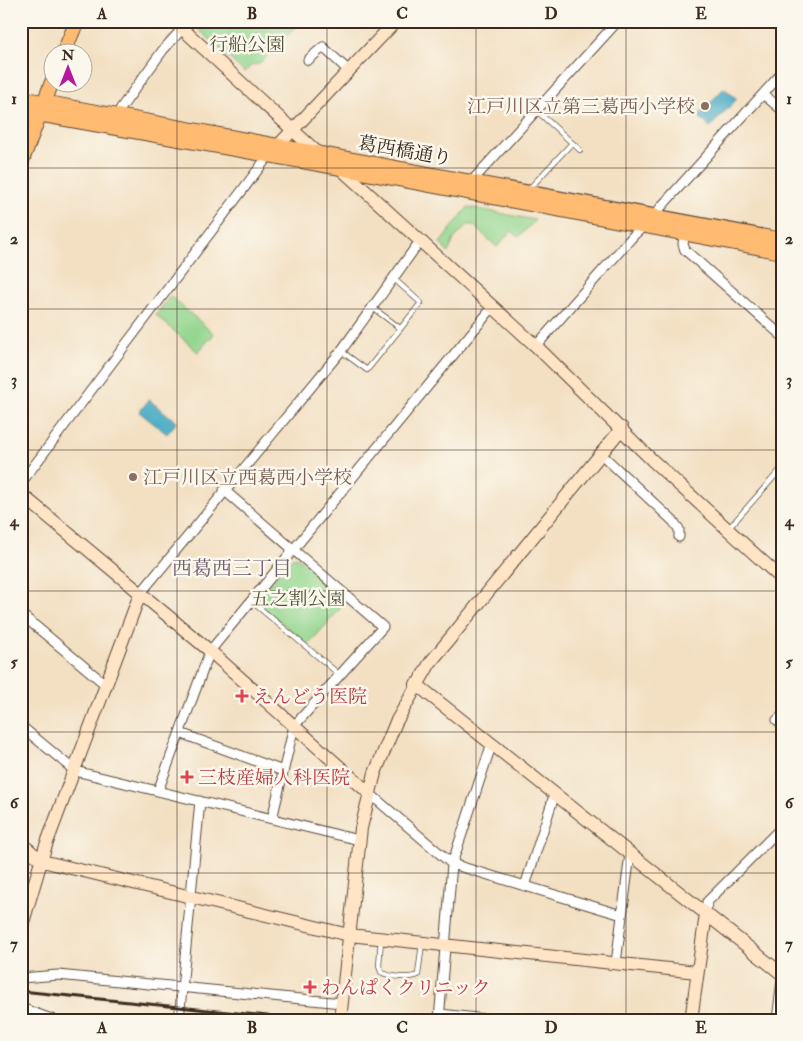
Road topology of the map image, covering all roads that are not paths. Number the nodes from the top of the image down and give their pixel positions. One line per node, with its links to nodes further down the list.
1 (77, 21): 5 (main road)
2 (396, 21): 7 (street)
3 (618, 21): 13 (street)
4 (178, 25): 16 (street); 17 (street)
5 (68, 42)
6 (308, 60): 7 (street)
7 (349, 70): 17 (street)
8 (782, 74): 10 (street)
9 (49, 92): 12 (main road)
10 (763, 94): 14 (street); 26 (street)
11 (21, 98): 12 (main road, 葛西橋通り)
12 (43, 108): 15 (main road, 葛西橋通り); 16 (main road, 葛西橋通り); 20 (main road, 葛西橋通り); 22 (main road)
13 (537, 110): 18 (lane); 24 (street)
14 (782, 110)
15 (21, 111)
16 (118, 116): 20 (main road, 葛西橋通り)
17 (291, 130): 20 (street); 21 (street)
18 (572, 142): 19 (lane); 25 (lane)
19 (580, 150)
20 (273, 151): 21 (main road, 葛西橋通り); 23 (main road, 葛西橋通り); 42 (street)
21 (316, 153): 23 (street); 24 (main road, 葛西橋通り)
22 (21, 163)
23 (341, 168): 27 (main road, 葛西橋通り); 30 (street)
24 (472, 181): 25 (main road, 葛西橋通り)
25 (526, 192): 26 (main road, 葛西橋通り)
26 (655, 216): 27 (street); 28 (main road, 葛西橋通り)
27 (642, 226): 28 (main road, 葛西橋通り); 37 (street)
28 (685, 228): 29 (main road, 葛西橋通り); 31 (main road, 葛西橋通り); 36 (street)
29 (782, 240)
30 (420, 241): 32 (street); 34 (street)
31 (782, 252)
32 (393, 278): 33 (street); 35 (lane)
33 (373, 308): 35 (lane); 38 (street)
34 (492, 308): 37 (street); 47 (street)
35 (400, 328): 38 (lane)
36 (782, 336)
37 (536, 346): 39 (street)
38 (341, 351): 43 (street)
39 (622, 428): 40 (street); 45 (street)
40 (600, 453): 46 (street); 55 (street)
41 (782, 468): 45 (lane)
42 (21, 483)
43 (224, 490): 47 (street); 49 (street)
44 (21, 494): 49 (street)
45 (728, 529): 48 (street)
46 (679, 537)
47 (294, 550): 50 (street); 53 (street)
48 (782, 579)
49 (140, 594): 52 (street); 54 (street)
50 (252, 601): 52 (street); 53 (lane)
51 (21, 614): 54 (street)
52 (210, 652): 59 (street); 60 (street)
53 (340, 675): 59 (street)
54 (105, 684): 62 (street)
55 (416, 684): 61 (street); 65 (street)
56 (782, 716): 57 (street)
57 (782, 724)
58 (21, 726): 62 (street)
59 (294, 726): 63 (street); 65 (street)
60 (180, 733): 63 (street); 64 (street)
61 (492, 743): 66 (street); 74 (street)
62 (75, 771): 64 (street); 73 (street)
63 (283, 771): 68 (street)
64 (158, 790): 67 (street)
65 (369, 793): 70 (street); 74 (street)
66 (555, 793): 72 (street); 75 (street)
67 (200, 801): 68 (street); 76 (street)
68 (272, 819): 70 (street)
69 (782, 827): 77 (street)
70 (359, 840): 80 (street)
71 (21, 843): 73 (street)
72 (630, 854): 77 (street); 78 (street)
73 (42, 861): 76 (street); 79 (street)
74 (452, 864): 75 (street); 83 (street)
75 (524, 886): 78 (street)
76 (190, 898): 80 (street); 89 (street)
77 (706, 914): 85 (street); 86 (street)
78 (622, 915): 84 (street)
79 (21, 929)
80 (349, 935): 81 (street); 90 (street)
81 (381, 938): 82 (street); 82 (lane)
82 (422, 942): 83 (street)
83 (445, 945): 84 (street); 92 (street)
84 (616, 963): 85 (street)
85 (697, 972): 97 (street)
86 (782, 974)
87 (21, 978): 89 (street)
88 (782, 980): 98 (street)
89 (182, 987): 90 (street); 94 (street)
90 (342, 1003): 95 (street)
91 (21, 1008): 93 (street)
92 (440, 1017): 96 (street)
93 (54, 1020)
94 (179, 1020)
95 (340, 1020)
96 (495, 1020)
97 (691, 1020)
98 (777, 1020)

